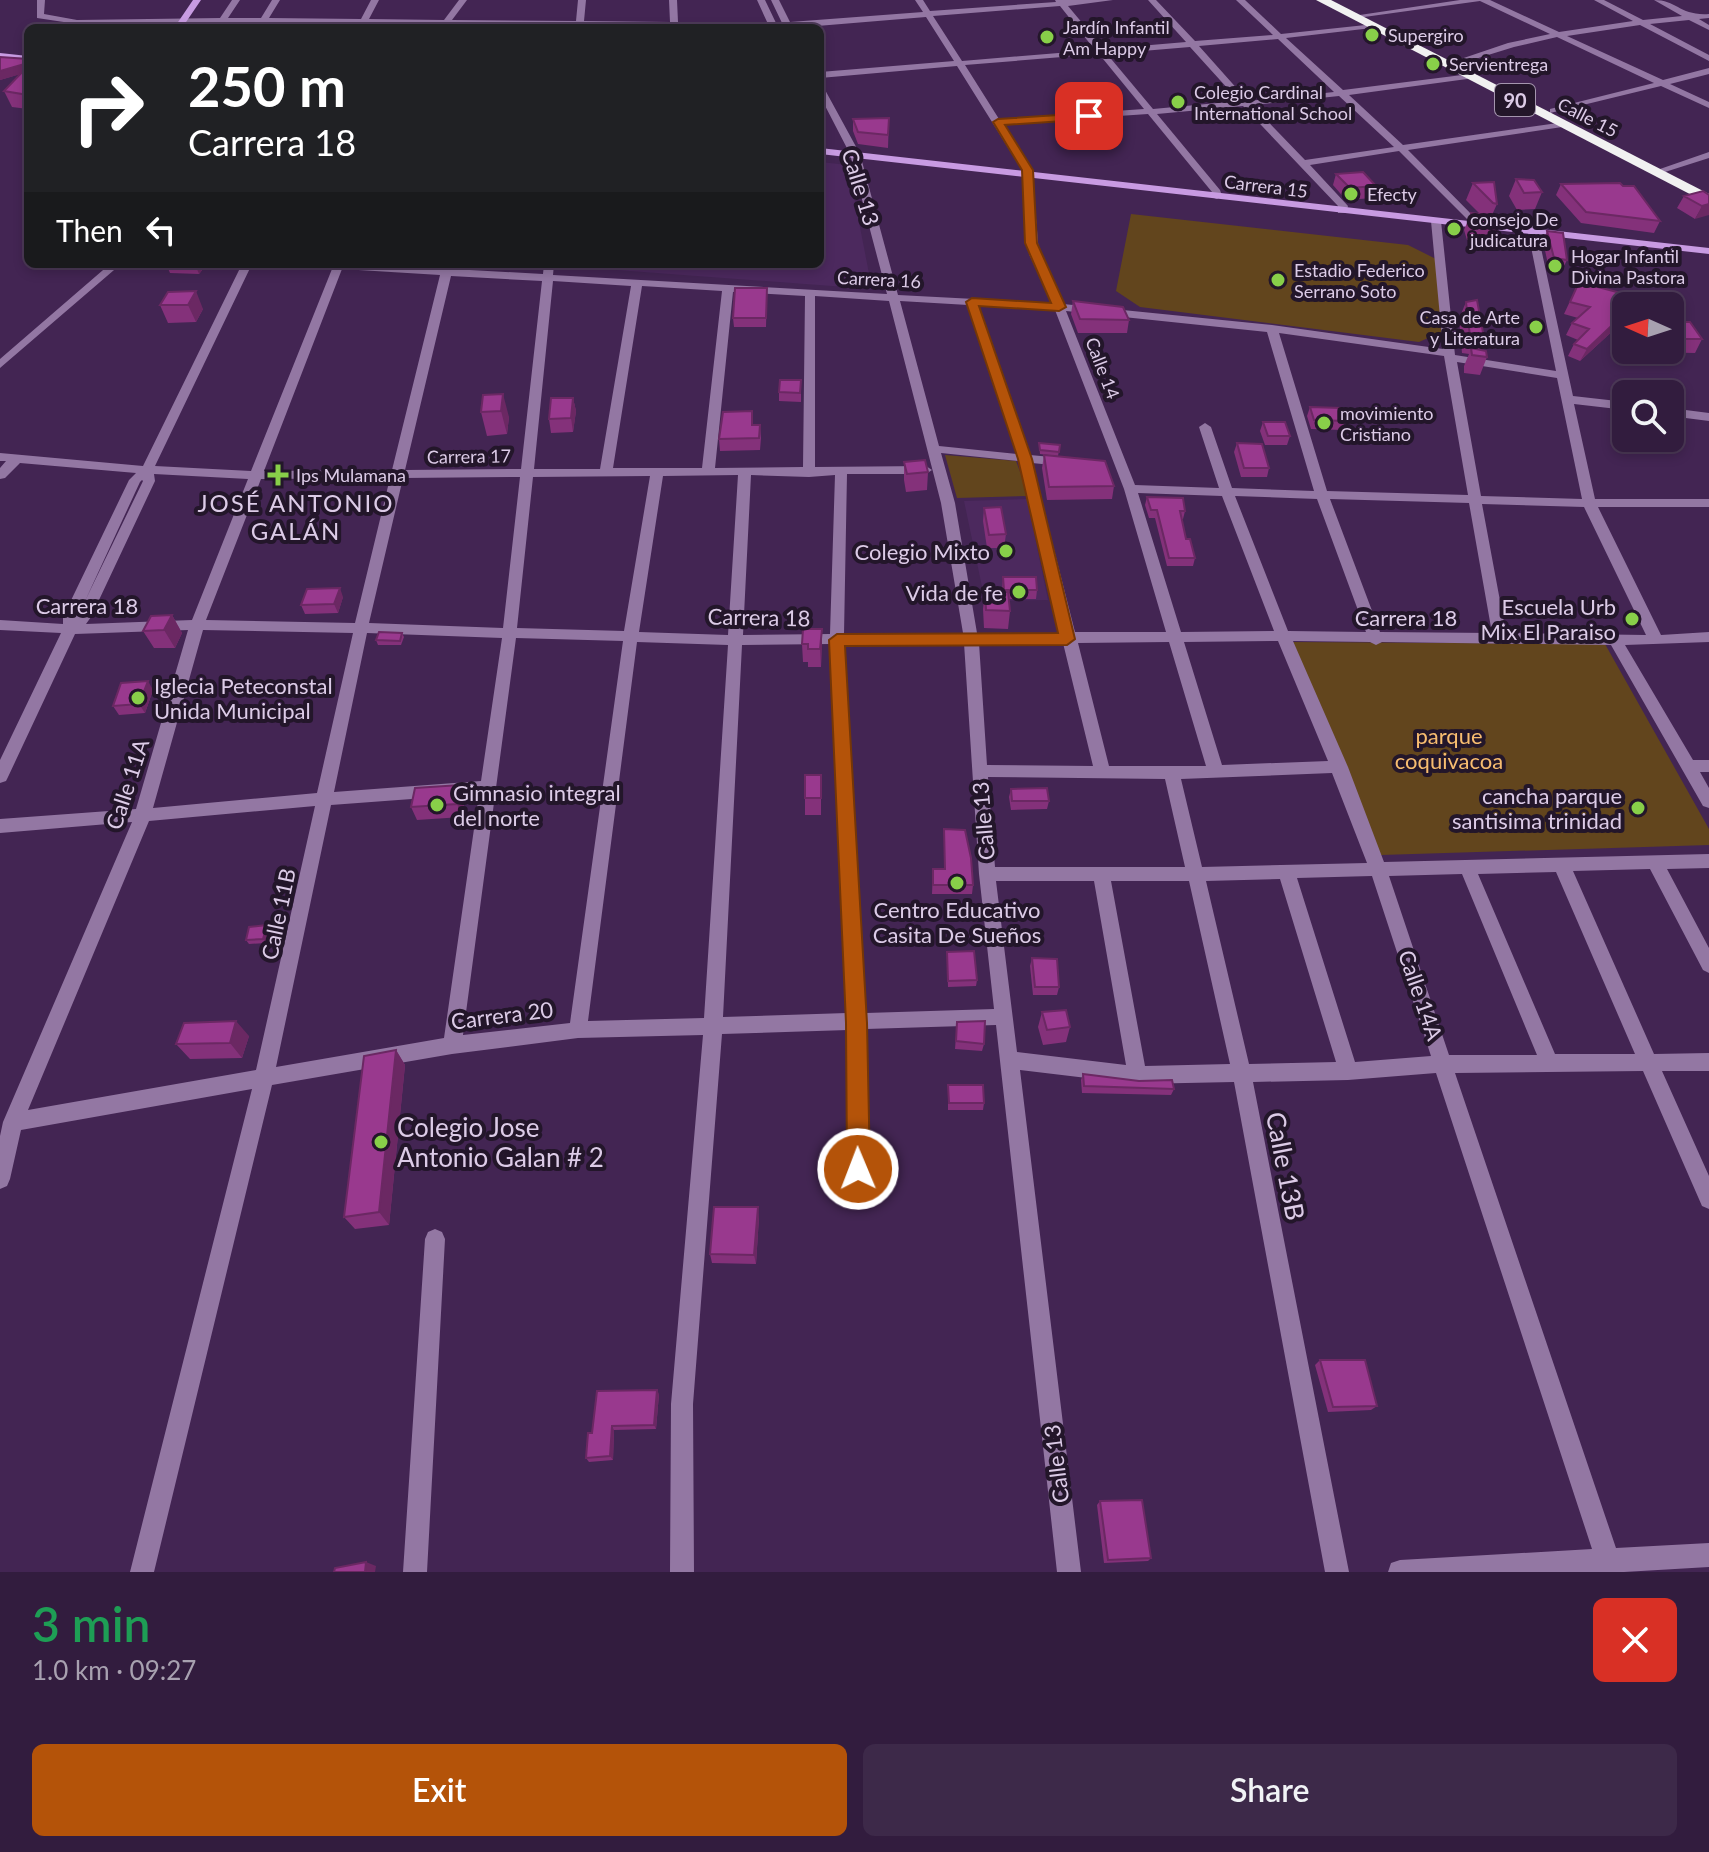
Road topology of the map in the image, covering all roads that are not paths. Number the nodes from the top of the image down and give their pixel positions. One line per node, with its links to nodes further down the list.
1 (41, 0): 29 (street)
2 (189, 0): 31 (main road)
3 (197, 0): 32 (main road)
4 (236, 0): 33 (street)
5 (276, 0): 34 (street)
6 (375, 0): 35 (street)
7 (463, 0): 36 (street)
8 (582, 0): 37 (street)
9 (673, 0): 38 (street)
10 (761, 0): 39 (street)
11 (775, 0): 40 (street)
12 (919, 0): 24 (street, Calle 14)
13 (1109, 0): 22 (street)
14 (1152, 0): 45 (street)
15 (1240, 0): 43 (street)
16 (1322, 0): 27 (highway, Calle 15 / 90)
17 (1338, 0): 27 (highway, Calle 15 / 90)
18 (1477, 0): 27 (street)
19 (1484, 0): 44 (street)
20 (1598, 0): 28 (street)
21 (1658, 0): 26 (street)
22 (1060, 2): 24 (street); 46 (street)
23 (85, 14): 30 (street)
24 (929, 14): 41 (street); 50 (street, Calle 14)
25 (1709, 16): 26 (street)
26 (1690, 18): 28 (street); 42 (street)
27 (1366, 19): 43 (street); 51 (highway, Calle 15 / 90)
28 (1641, 23): 44 (street); 48 (street)
29 (70, 24)
30 (75, 24)
31 (177, 24)
32 (177, 24)
33 (220, 24): 34 (street)
34 (261, 24): 35 (street)
35 (362, 24)
36 (446, 24)
37 (580, 24)
38 (673, 24)
39 (772, 24)
40 (787, 24)
41 (812, 24)
42 (1709, 28)
43 (1280, 36): 45 (street); 56 (street)
44 (1559, 36): 51 (street); 55 (street)
45 (1195, 44): 46 (street); 58 (street)
46 (1101, 52): 50 (street); 61 (street)
47 (0, 57): 49 (main road)
48 (1709, 58)
49 (24, 60)
50 (960, 63): 53 (street); 62 (street, Calle 14)
51 (1453, 64): 54 (highway, Calle 15 / 90); 60 (highway, Calle 15 / 90)
52 (1709, 71): 55 (street)
53 (824, 75)
54 (1467, 76): 56 (street); 63 (highway, Calle 15 / 90)
55 (1661, 82): 59 (street); 60 (street)
56 (1340, 93): 58 (street); 65 (street)
57 (824, 96): 66 (street, Calle 13)
58 (1245, 103): 61 (street); 68 (street)
59 (1709, 105)
60 (1553, 111): 69 (highway, Calle 15 / 90)
61 (1150, 112): 62 (street); 72 (street)
62 (998, 122): 70 (street, Calle 14)
63 (1562, 124): 65 (street); 73 (highway, Calle 15 / 90)
64 (824, 149): 66 (main road, Carrera 15)
65 (1403, 150): 68 (street); 76 (street)
66 (854, 152): 70 (main road, Carrera 15); 87 (street, Calle 13)
67 (1709, 155): 69 (street)
68 (1305, 163): 74 (street)
69 (1665, 169): 71 (highway, Calle 15 / 90)
70 (1028, 172): 72 (main road, Carrera 15); 89 (street, Calle 14)
71 (1709, 192)
72 (1217, 194): 74 (main road, Carrera 15)
73 (1709, 200)
74 (1342, 208): 75 (main road, Carrera 15); 76 (main road, Carrera 15)
75 (1436, 221): 76 (main road, Carrera 15); 91 (street)
76 (1475, 222): 77 (main road, Carrera 15)
77 (1532, 229): 78 (main road, Carrera 15); 93 (street)
78 (1709, 248)
79 (111, 268): 92 (street)
80 (245, 268): 105 (street)
81 (337, 268): 114 (street, Calle 11A)
82 (447, 268): 83 (street, Carrera 16); 115 (street, Calle 11B)
83 (548, 270): 84 (street, Carrera 16); 110 (street)
84 (637, 282): 85 (street, Carrera 16); 106 (street)
85 (728, 289): 86 (street, Carrera 16); 108 (street)
86 (810, 293): 87 (street, Carrera 16); 111 (street)
87 (892, 298): 88 (street, Carrera 16); 99 (street, Calle 13)
88 (972, 302): 89 (street, Carrera 16); 102 (street)
89 (1059, 307): 90 (street, Carrera 16); 116 (street, Calle 14)
90 (1272, 328): 91 (street, Carrera 16); 118 (street)
91 (1450, 355): 93 (street, Carrera 16); 119 (street)
92 (0, 365)
93 (1562, 375): 94 (street)
94 (1566, 399): 95 (street); 120 (street)
95 (1612, 404)
96 (1684, 414): 97 (street)
97 (1709, 417)
98 (1205, 427): 117 (street, Calle 14A)
99 (935, 449): 102 (street); 104 (street, Calle 13)
100 (0, 457): 101 (street, Carrera 17)
101 (16, 459): 105 (street, Carrera 17); 113 (street)
102 (1025, 459): 103 (street); 133 (street)
103 (1069, 463)
104 (939, 468): 112 (street, Carrera 17); 132 (street, Calle 13)
105 (147, 470): 114 (street, Carrera 17); 125 (street)
106 (606, 471): 107 (street, Carrera 17); 110 (street, Carrera 17)
107 (657, 471): 108 (street, Carrera 17); 127 (street)
108 (708, 471): 109 (street, Carrera 17)
109 (745, 471): 111 (street, Carrera 17); 135 (street)
110 (527, 472): 115 (street, Carrera 17); 126 (street)
111 (809, 473): 112 (street, Carrera 17)
112 (841, 473): 136 (street)
113 (0, 475)
114 (256, 475): 115 (street, Carrera 17); 123 (street, Calle 11A)
115 (398, 475): 124 (street, Calle 11B)
116 (1130, 489): 117 (street); 130 (street, Calle 14)
117 (1225, 490): 118 (street); 128 (street, Calle 14A)
118 (1322, 495): 119 (street); 137 (street)
119 (1473, 498): 120 (street); 134 (street)
120 (1589, 503): 121 (street); 138 (street)
121 (1709, 503)
122 (0, 625): 125 (street, Carrera 18)
123 (197, 625): 124 (street, Carrera 18); 125 (street, Carrera 18); 150 (street, Calle 11A)
124 (361, 628): 126 (street, Carrera 18); 148 (street, Calle 11B)
125 (70, 629): 146 (street)
126 (510, 631): 127 (street, Carrera 18); 147 (street)
127 (631, 635): 135 (street, Carrera 18); 165 (street)
128 (1281, 636): 130 (street, Carrera 18); 137 (street, Carrera 18); 141 (street, Calle 14A)
129 (1709, 637): 138 (street, Carrera 18)
130 (1177, 638): 133 (street, Carrera 18); 143 (street, Calle 14)
131 (1614, 638): 134 (street, Carrera 18); 138 (street, Carrera 18); 139 (street)
132 (971, 639): 133 (street, Carrera 18); 136 (street, Carrera 18); 142 (street, Calle 13)
133 (1067, 639): 144 (street)
134 (1500, 639): 137 (street, Carrera 18)
135 (735, 640): 136 (street, Carrera 18); 164 (street)
136 (837, 640): 163 (street)
137 (1376, 640)
138 (1656, 640)
139 (1687, 766): 140 (street); 149 (street)
140 (1709, 766)
141 (1340, 767): 143 (street); 155 (street, Calle 14A)
142 (979, 771): 144 (street); 159 (street, Calle 13)
143 (1216, 771): 145 (street)
144 (1103, 773): 145 (street)
145 (1172, 773): 160 (street, Calle 13B)
146 (0, 777)
147 (488, 787): 148 (street); 166 (street)
148 (326, 797): 150 (street); 175 (street, Calle 11B)
149 (1709, 802)
150 (142, 817): 151 (street); 176 (street, Calle 11A)
151 (0, 826)
152 (1654, 861): 153 (street); 154 (street); 161 (street)
153 (1709, 861)
154 (1562, 866): 156 (street); 168 (street)
155 (1378, 869): 156 (street); 157 (street); 170 (street, Calle 14A)
156 (1468, 869): 171 (street)
157 (1286, 871): 160 (street); 172 (street)
158 (1101, 873): 159 (street); 160 (street); 174 (street)
159 (987, 874): 162 (street, Calle 13)
160 (1196, 874): 173 (street, Calle 13B)
161 (1709, 965)
162 (1003, 1017): 163 (street, Carrera 20); 167 (street, Calle 13)
163 (857, 1023): 164 (street, Carrera 20); 177 (street)
164 (713, 1028): 165 (street, Carrera 20); 185 (street)
165 (578, 1030): 166 (street, Carrera 20)
166 (452, 1045): 175 (street, Carrera 20)
167 (1009, 1060): 174 (street); 186 (street, Calle 13)
168 (1647, 1062): 169 (street); 171 (street); 179 (street)
169 (1709, 1062)
170 (1444, 1064): 171 (street); 172 (street); 182 (street, Calle 14A)
171 (1550, 1064)
172 (1348, 1071): 173 (street)
173 (1242, 1074): 174 (street); 187 (street, Calle 13B)
174 (1137, 1075)
175 (264, 1079): 176 (street, Carrera 20); 183 (street, Calle 11B)
176 (13, 1122): 178 (street, Calle 11A)
177 (858, 1169)
178 (0, 1179)
179 (1709, 1199)
180 (435, 1239): 184 (street)
181 (1709, 1555): 182 (street)
182 (1610, 1565): 188 (street)
183 (142, 1572)
184 (415, 1572)
185 (682, 1572)
186 (1069, 1572)
187 (1337, 1572)
188 (1400, 1572)

